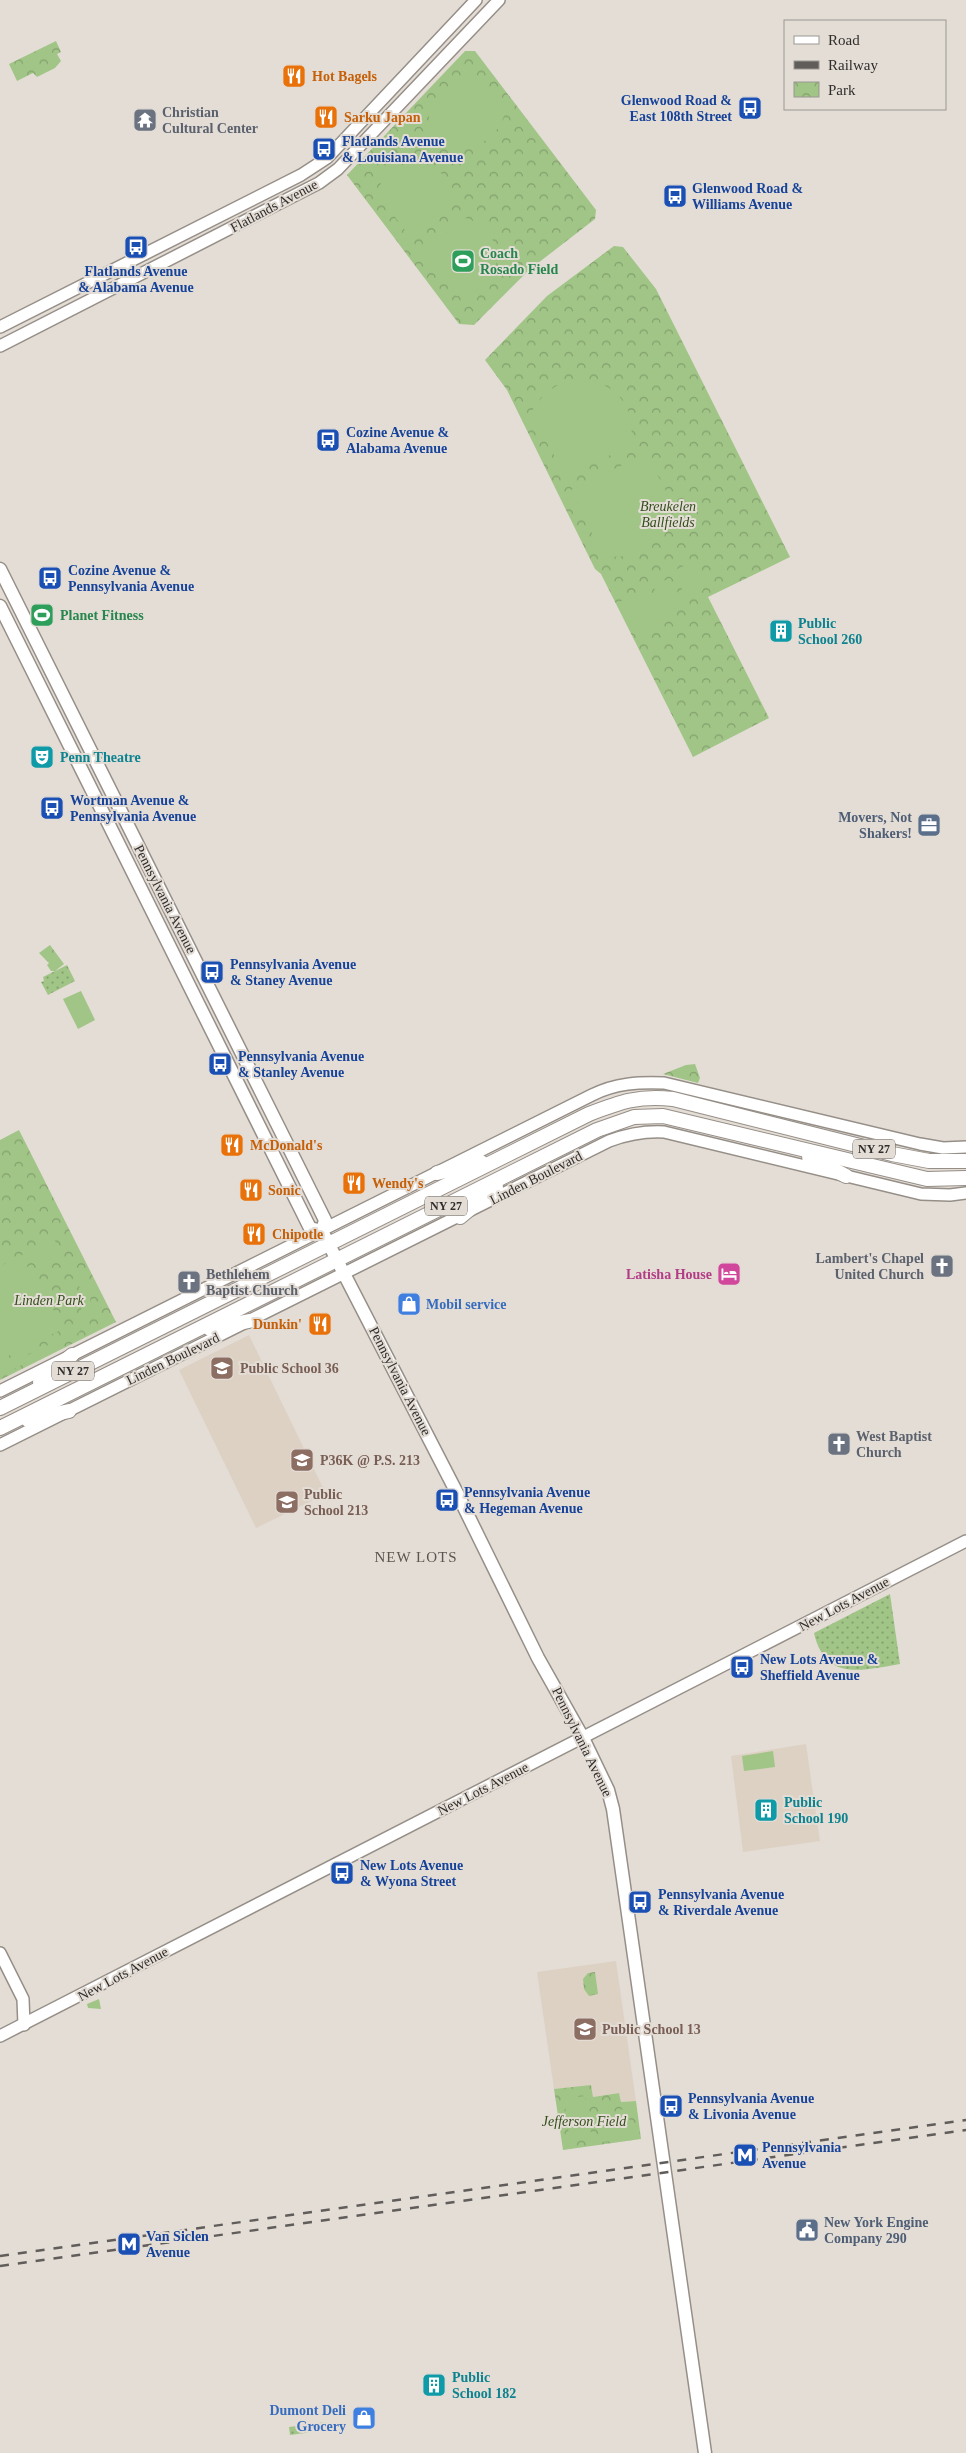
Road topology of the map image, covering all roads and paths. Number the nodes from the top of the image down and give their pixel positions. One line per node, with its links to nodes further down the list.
1 (476, 0): 3 (street, Flatlands Avenue)
2 (499, 0): 4 (street, Flatlands Avenue)
3 (0, 327)
4 (0, 346)
5 (0, 569): 17 (main road, Pennsylvania Avenue)
6 (0, 606): 17 (main road, Pennsylvania Avenue)
7 (786, 1146): 11 (highway, Linden Boulevard / NY 27); 13 (highway); 14 (highway, Linden Boulevard / NY 27)
8 (966, 1147): 12 (street)
9 (506, 1156): 10 (highway, NY 27); 12 (highway); 18 (highway, NY 27)
10 (966, 1161)
11 (518, 1170): 16 (highway); 19 (highway, Linden Boulevard / NY 27)
12 (436, 1173): 17 (street)
13 (846, 1176): 15 (street, Linden Boulevard); 16 (street, Linden Boulevard)
14 (966, 1178)
15 (966, 1193)
16 (460, 1216): 20 (street, Linden Boulevard)
17 (322, 1230): 18 (main road, Pennsylvania Avenue); 23 (street)
18 (330, 1243): 19 (main road, Pennsylvania Avenue); 25 (highway, NY 27)
19 (338, 1260): 20 (main road, Pennsylvania Avenue); 22 (highway, Linden Boulevard / NY 27)
20 (346, 1274): 21 (street, Linden Boulevard); 31 (main road, Pennsylvania Avenue)
21 (249, 1321): 22 (highway); 27 (street, Linden Boulevard)
22 (192, 1332): 28 (highway, Linden Boulevard / NY 27)
23 (72, 1355): 24 (street); 25 (highway)
24 (0, 1391)
25 (22, 1396): 26 (highway, NY 27)
26 (0, 1408)
27 (69, 1411): 28 (highway); 29 (street, Linden Boulevard)
28 (3, 1427)
29 (0, 1445)
30 (966, 1541): 31 (street, New Lots Avenue)
31 (583, 1738): 33 (street, New Lots Avenue); 35 (main road, Pennsylvania Avenue)
32 (0, 1953): 33 (street)
33 (24, 2025): 34 (street, New Lots Avenue)
34 (0, 2036)
35 (705, 2453)

